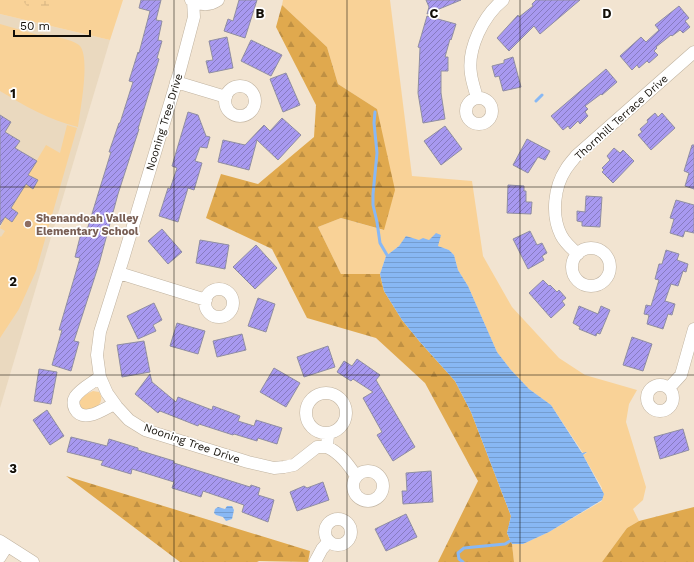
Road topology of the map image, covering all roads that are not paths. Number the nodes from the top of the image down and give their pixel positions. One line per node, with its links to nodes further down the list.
1 (218, 0): 3 (street)
2 (500, 1): 7 (street)
3 (196, 2): 5 (street, Nooning Tree Drive)
4 (694, 52): 8 (street, Thornhill Terrace Drive)
5 (176, 82): 6 (street); 9 (street, Nooning Tree Drive)
6 (226, 97)
7 (477, 98)
8 (578, 254)
9 (119, 273): 10 (street); 12 (street, Nooning Tree Drive)
10 (206, 300)
11 (694, 329): 13 (street)
12 (100, 377): 14 (street, Nooning Tree Drive); 14 (street)
13 (669, 388)
14 (114, 404): 16 (street, Nooning Tree Drive)
15 (328, 434): 16 (street)
16 (327, 446): 17 (street)
17 (356, 476)
18 (329, 541): 22 (street)
19 (4, 543): 20 (street); 21 (street)
20 (0, 557)
21 (33, 562)
22 (315, 562)

